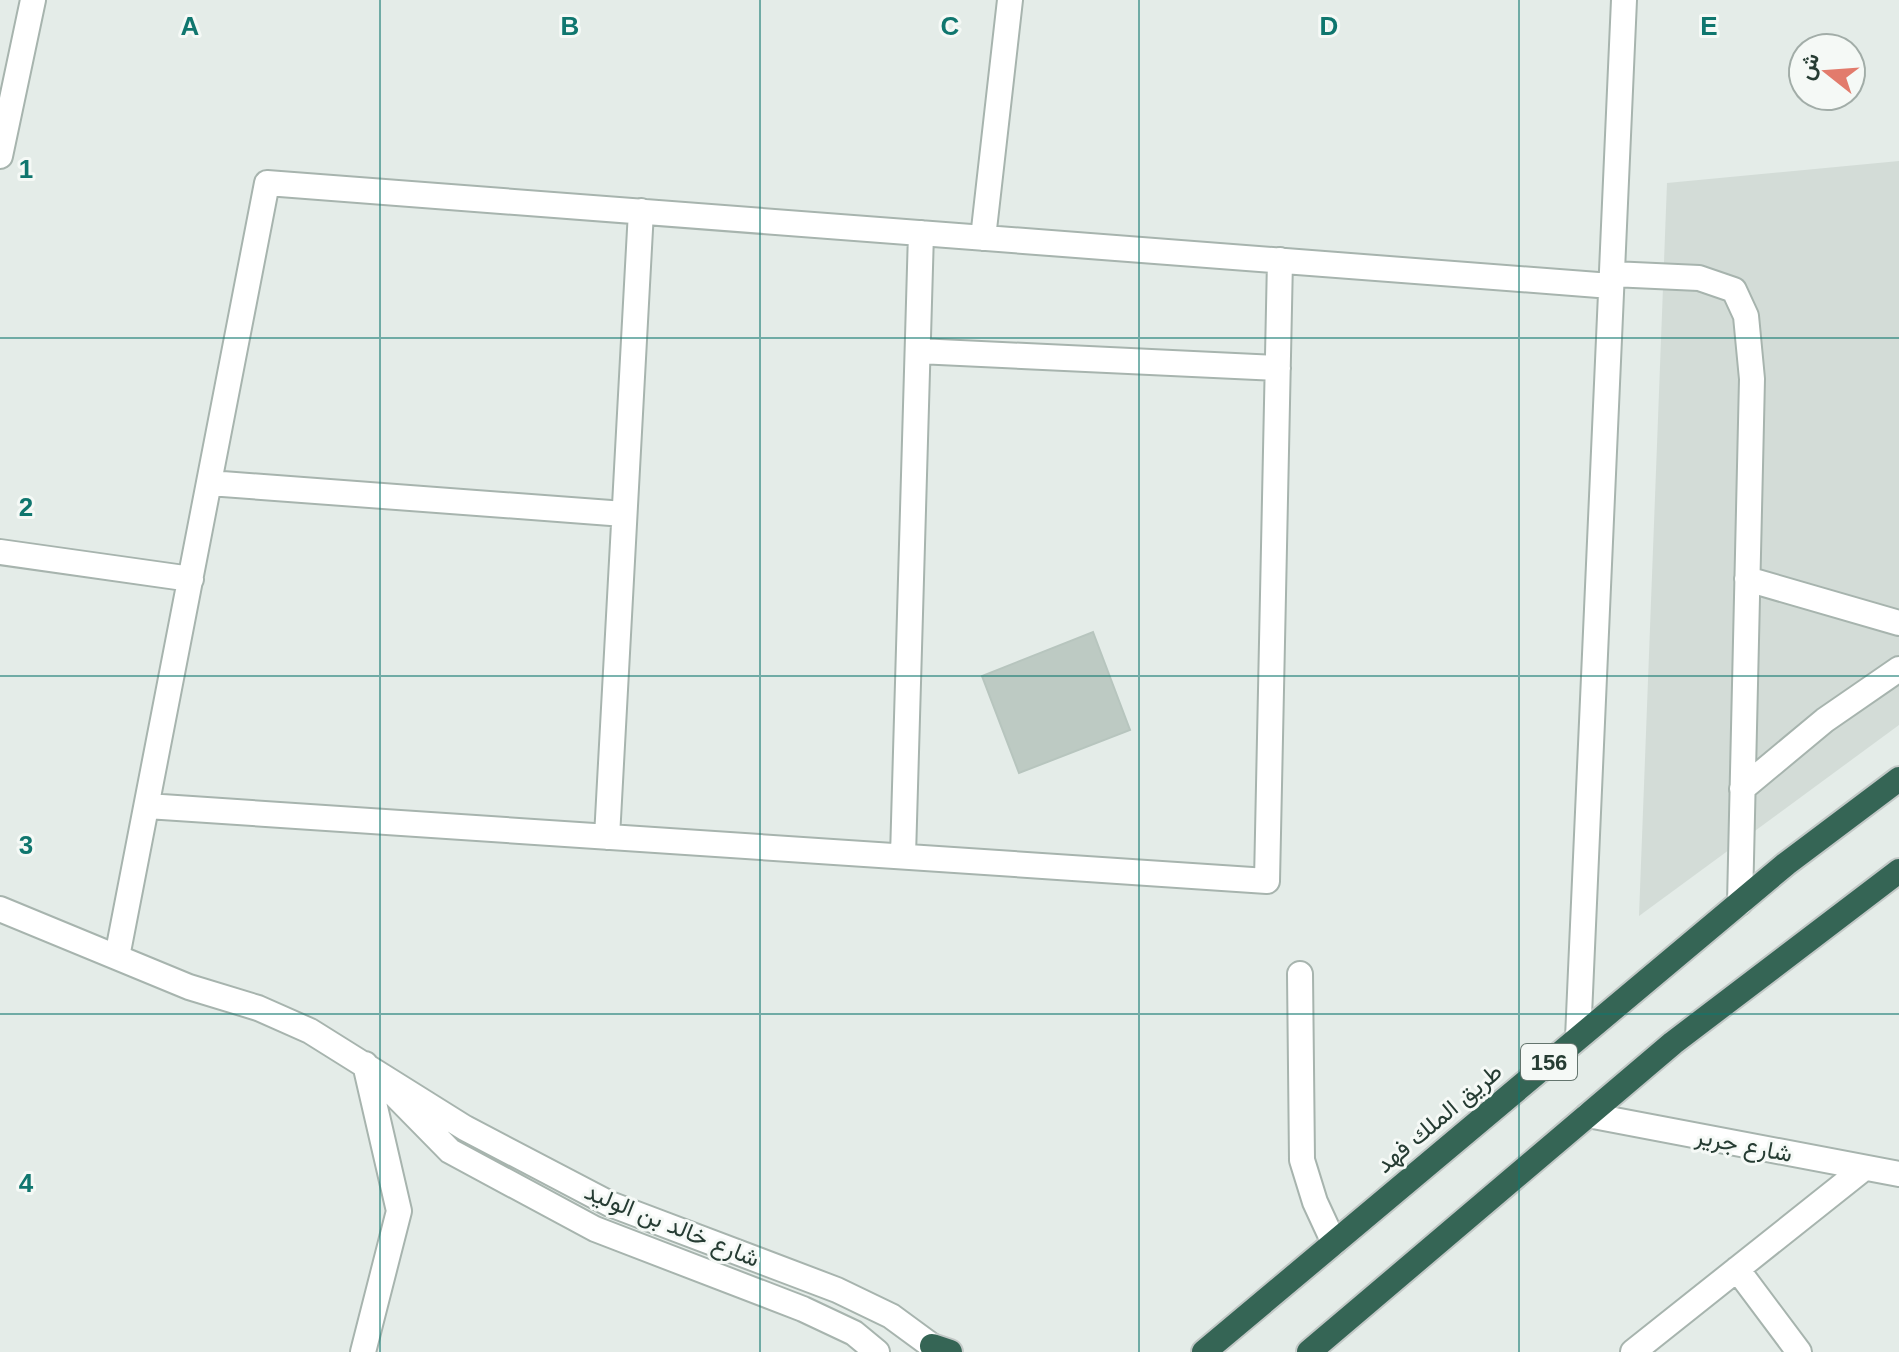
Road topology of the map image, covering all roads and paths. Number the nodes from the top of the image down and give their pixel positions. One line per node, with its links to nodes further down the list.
1 (33, 0): 4 (street)
2 (1010, 0): 7 (street)
3 (1624, 0): 9 (street)
4 (0, 156)
5 (641, 211): 6 (street); 12 (street); 13 (street)
6 (921, 233): 7 (street); 10 (street)
7 (983, 238): 8 (street)
8 (1280, 260): 9 (street); 11 (street)
9 (1612, 280): 16 (street); 29 (street)
10 (918, 351): 11 (street); 23 (street)
11 (1278, 368): 23 (street)
12 (209, 483): 13 (street); 15 (street)
13 (624, 514): 22 (street)
14 (0, 552): 15 (street)
15 (191, 579): 21 (street)
16 (1747, 579): 17 (street); 20 (street)
17 (1899, 623)
18 (1899, 669): 20 (street)
19 (1899, 779): 25 (highway, طريق الملك فهد / 156)
20 (1742, 789): 25 (street)
21 (147, 806): 22 (street); 27 (street)
22 (607, 837): 23 (street)
23 (903, 856)
24 (1899, 871): 31 (highway, 156)
25 (1740, 903): 29 (highway, طريق الملك فهد / 156)
26 (0, 909): 27 (street, شارع خالد بن الوليد)
27 (117, 957): 30 (street, شارع خالد بن الوليد)
28 (1300, 974): 34 (street)
29 (1578, 1038): 34 (highway, طريق الملك فهد / 156)
30 (365, 1064): 36 (street, شارع خالد بن الوليد); 37 (street); 38 (street, شارع خالد بن الوليد)
31 (1588, 1115): 32 (street, شارع جرير); 40 (highway, 156)
32 (1863, 1169): 33 (street, شارع جرير); 35 (street)
33 (1899, 1174)
34 (1334, 1243): 39 (highway, طريق الملك فهد / 156)
35 (1737, 1269): 41 (street); 42 (street)
36 (941, 1350)
37 (363, 1352)
38 (877, 1352)
39 (1204, 1352)
40 (1309, 1352)
41 (1633, 1352)
42 (1799, 1352)

